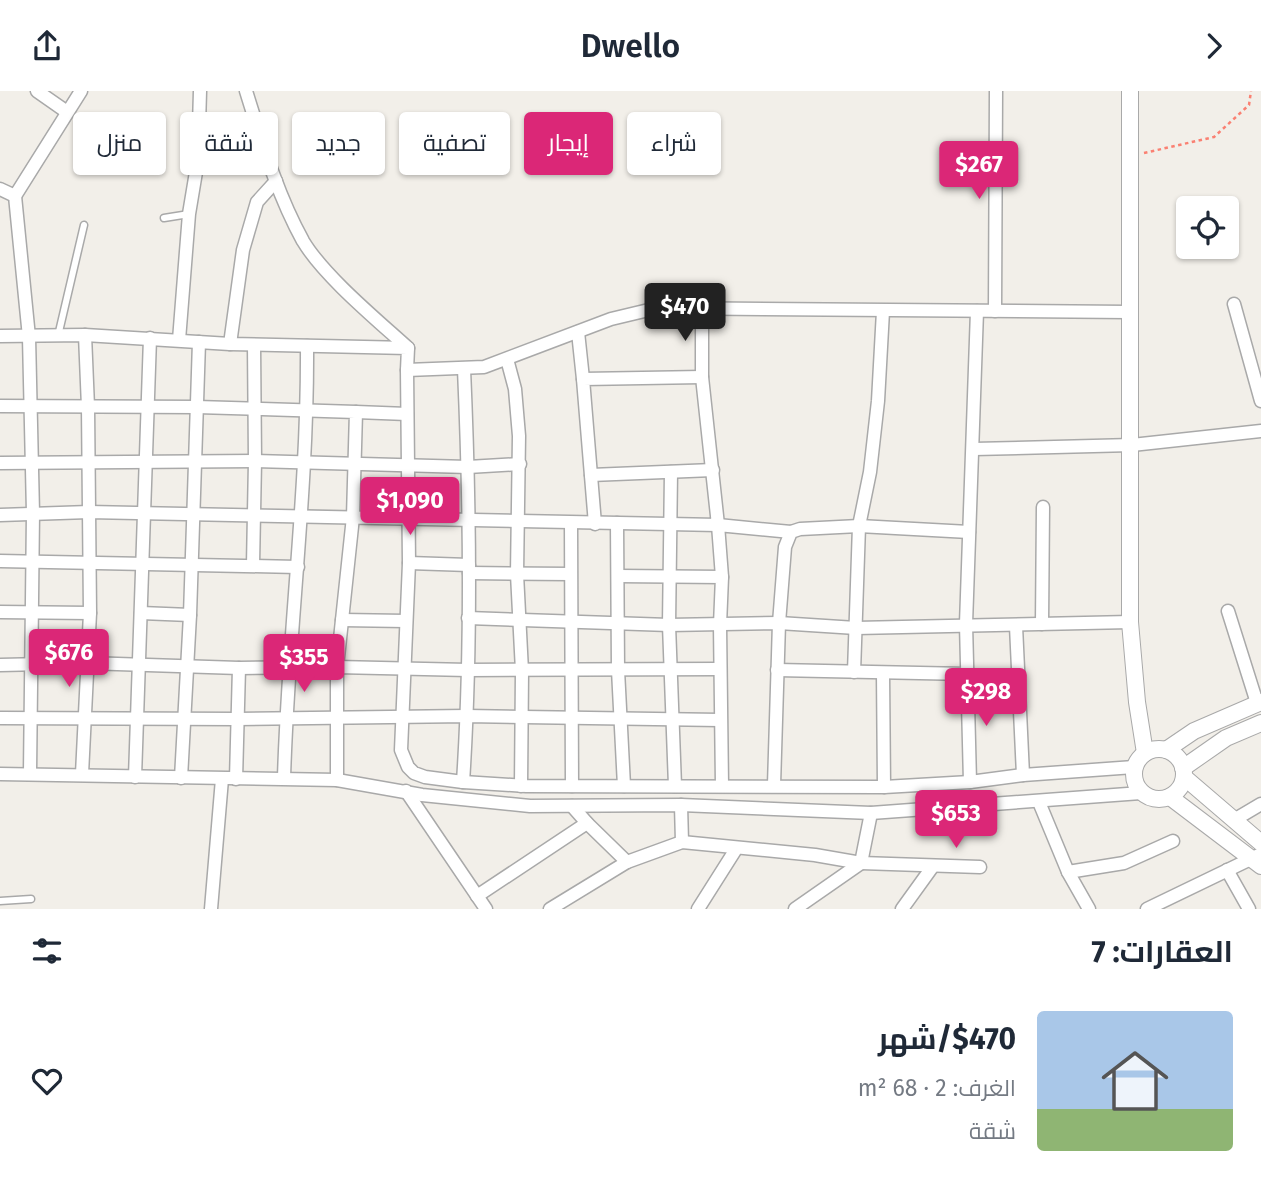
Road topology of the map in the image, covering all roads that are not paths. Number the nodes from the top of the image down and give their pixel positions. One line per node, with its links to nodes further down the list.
1 (37, 91): 7 (street)
2 (81, 91): 7 (street)
3 (200, 91): 8 (street)
4 (246, 91): 9 (street)
5 (996, 91): 22 (street)
6 (1130, 91): 23 (street)
7 (67, 112): 14 (street)
8 (199, 112)
9 (253, 112)
10 (196, 175): 15 (street)
11 (273, 175): 12 (street)
12 (276, 181): 32 (street); 35 (street)
13 (0, 189): 14 (street)
14 (15, 196): 28 (street)
15 (189, 214): 16 (lane); 30 (street)
16 (164, 218)
17 (84, 225): 27 (lane)
18 (1234, 304): 41 (street)
19 (702, 308): 20 (street); 24 (street); 39 (street)
20 (883, 311): 21 (street); 85 (street)
21 (978, 311): 22 (street); 53 (street)
22 (995, 311): 23 (street)
23 (1129, 312): 52 (street)
24 (578, 332): 36 (street); 40 (street)
25 (85, 335): 27 (street); 29 (street); 44 (street)
26 (0, 336): 28 (street)
27 (58, 336): 28 (street)
28 (29, 337): 43 (street)
29 (150, 338): 30 (street); 46 (street)
30 (179, 340): 31 (street)
31 (199, 342): 32 (street); 45 (street)
32 (230, 344): 33 (street)
33 (254, 345): 34 (street); 47 (street)
34 (307, 346): 35 (street); 48 (street)
35 (408, 348): 38 (street)
36 (507, 359): 37 (street); 62 (street)
37 (464, 369): 38 (street); 64 (street)
38 (407, 370): 50 (street)
39 (702, 377): 40 (street); 65 (street)
40 (583, 379): 67 (street)
41 (1261, 401)
42 (0, 406): 43 (street)
43 (30, 406): 44 (street); 56 (street)
44 (88, 407): 46 (street); 60 (street)
45 (197, 407): 46 (street); 47 (street); 54 (street)
46 (146, 408): 57 (street)
47 (255, 410): 48 (street); 55 (street)
48 (307, 411): 49 (street); 58 (street)
49 (356, 412): 50 (street); 61 (street)
50 (407, 414): 63 (street)
51 (1261, 431): 52 (street)
52 (1132, 445): 53 (street); 114 (street)
53 (974, 449): 87 (street)
54 (197, 461): 55 (street); 57 (street); 73 (street)
55 (255, 461): 58 (street); 74 (street)
56 (31, 462): 59 (street); 60 (street); 70 (street)
57 (145, 462): 60 (street); 71 (street)
58 (306, 462): 61 (street); 75 (street)
59 (0, 463)
60 (88, 463): 69 (street)
61 (356, 463): 63 (street); 76 (street)
62 (520, 464): 64 (street); 79 (street)
63 (408, 465): 64 (street); 78 (street)
64 (468, 467): 77 (street)
65 (713, 470): 66 (street); 84 (street)
66 (671, 472): 67 (street); 83 (street)
67 (591, 475): 82 (street)
68 (1043, 507): 117 (street)
69 (89, 512): 70 (street); 71 (street); 91 (street)
70 (33, 513): 72 (street); 89 (street)
71 (143, 514): 73 (street); 92 (street)
72 (0, 515)
73 (193, 516): 74 (street); 93 (street)
74 (252, 517): 75 (street); 94 (street)
75 (302, 517): 76 (street); 95 (street)
76 (353, 517): 78 (street); 109 (street)
77 (468, 519): 78 (street); 79 (street); 96 (street)
78 (407, 520): 90 (street)
79 (518, 521): 80 (street); 97 (street)
80 (571, 523): 82 (street); 98 (street)
81 (617, 523): 82 (street); 83 (street); 99 (street)
82 (595, 524)
83 (670, 525): 84 (street); 100 (street)
84 (718, 525): 86 (street); 101 (street)
85 (859, 526): 86 (street); 87 (street); 121 (street)
86 (791, 532): 115 (street)
87 (969, 532): 116 (street)
88 (0, 561): 89 (street)
89 (32, 561): 91 (street); 104 (street)
90 (409, 562): 96 (street); 111 (street)
91 (90, 563): 92 (street); 105 (street)
92 (143, 563): 93 (street); 106 (street)
93 (192, 563): 94 (street); 107 (street)
94 (253, 565): 95 (street)
95 (298, 567): 127 (street)
96 (469, 569): 97 (street); 108 (street)
97 (517, 573): 98 (street); 110 (street)
98 (570, 574): 112 (street)
99 (619, 576): 100 (street); 113 (street)
100 (671, 576): 101 (street); 118 (street)
101 (722, 577): 119 (street)
102 (1228, 611): 141 (street)
103 (0, 613): 104 (street)
104 (32, 613): 105 (street); 123 (street)
105 (89, 613): 122 (street)
106 (141, 613): 107 (street); 124 (street)
107 (190, 615): 126 (street)
108 (468, 618): 110 (street); 133 (street)
109 (342, 620): 111 (street); 128 (street)
110 (521, 620): 112 (street); 134 (street)
111 (406, 621): 130 (street)
112 (572, 621): 113 (street); 135 (street)
113 (618, 622): 118 (street); 136 (street)
114 (1130, 622): 117 (street); 159 (street)
115 (779, 623): 119 (street); 121 (street); 137 (street)
116 (966, 624): 120 (street); 121 (street); 140 (street)
117 (1042, 624): 120 (street)
118 (669, 625): 119 (street); 131 (street)
119 (719, 625): 132 (street)
120 (1016, 626): 165 (street)
121 (856, 628): 138 (street)
122 (87, 663): 123 (street); 124 (street); 145 (street)
123 (33, 664): 125 (street); 144 (street)
124 (139, 664): 126 (street); 146 (street)
125 (0, 665)
126 (187, 665): 129 (street); 152 (street)
127 (288, 667): 128 (street); 129 (street); 147 (street)
128 (337, 667): 130 (street); 148 (street)
129 (239, 668): 153 (street)
130 (404, 669): 133 (street); 149 (street)
131 (670, 669): 132 (street); 136 (street); 155 (street)
132 (720, 669): 156 (street)
133 (468, 670): 134 (street); 142 (street)
134 (522, 670): 135 (street); 150 (street)
135 (572, 670): 136 (street); 151 (street)
136 (618, 670): 154 (street)
137 (777, 670): 138 (street); 174 (street)
138 (854, 672): 139 (street)
139 (883, 673): 140 (street); 180 (street)
140 (967, 674): 173 (street)
141 (1259, 702): 158 (street)
142 (467, 716): 149 (street); 150 (street); 172 (street)
143 (0, 717): 144 (street)
144 (30, 717): 145 (street); 161 (street)
145 (84, 717): 146 (street); 164 (street)
146 (136, 717): 152 (street); 166 (street)
147 (285, 718): 148 (street); 153 (street); 168 (street)
148 (337, 718): 149 (street); 171 (street)
149 (402, 718): 172 (street)
150 (522, 718): 151 (street); 175 (street)
151 (573, 718): 154 (street); 176 (street)
152 (184, 719): 153 (street); 167 (street)
153 (237, 719): 170 (street)
154 (620, 719): 155 (street); 177 (street)
155 (671, 720): 156 (street); 178 (street)
156 (720, 720): 179 (street)
157 (1261, 723): 162 (street)
158 (1166, 750): 159 (street); 162 (street)
159 (1145, 753): 160 (street)
160 (1134, 767): 165 (street); 182 (street)
161 (30, 773): 163 (street); 164 (street)
162 (1184, 773): 183 (street); 189 (street)
163 (0, 774)
164 (82, 774): 166 (street)
165 (1023, 775): 173 (street)
166 (135, 777): 167 (street)
167 (181, 778): 169 (street)
168 (284, 778): 170 (street); 171 (street)
169 (222, 779): 170 (street); 205 (street)
170 (236, 779)
171 (337, 779): 181 (street)
172 (463, 782): 175 (street)
173 (970, 782): 180 (street)
174 (774, 785): 179 (street); 180 (street)
175 (521, 786): 176 (street)
176 (572, 786): 177 (street)
177 (624, 786): 178 (street)
178 (675, 786): 179 (street)
179 (722, 786)
180 (884, 787)
181 (406, 791): 187 (street); 202 (street)
182 (1141, 793): 183 (street); 184 (street)
183 (1170, 797): 195 (street)
184 (1039, 802): 188 (street); 201 (street)
185 (1261, 804): 189 (street)
186 (681, 805): 187 (street); 188 (street); 192 (street)
187 (572, 806): 190 (street)
188 (871, 813): 197 (street)
189 (1234, 820): 193 (street)
190 (587, 823): 196 (street); 202 (street)
191 (1173, 841): 201 (street)
192 (682, 842): 194 (street); 196 (street)
193 (1261, 843)
194 (736, 849): 197 (street); 208 (street)
195 (1257, 860): 200 (street)
196 (627, 862): 207 (street)
197 (861, 863): 198 (street); 209 (street)
198 (933, 866): 199 (street); 210 (street)
199 (980, 867)
200 (1227, 870): 212 (street); 213 (street)
201 (1068, 872): 211 (street)
202 (477, 896): 206 (street)
203 (31, 899): 204 (lane)
204 (0, 901)
205 (211, 909)
206 (486, 909)
207 (550, 909)
208 (698, 909)
209 (794, 909)
210 (902, 909)
211 (1089, 909)
212 (1147, 909)
213 (1249, 909)

